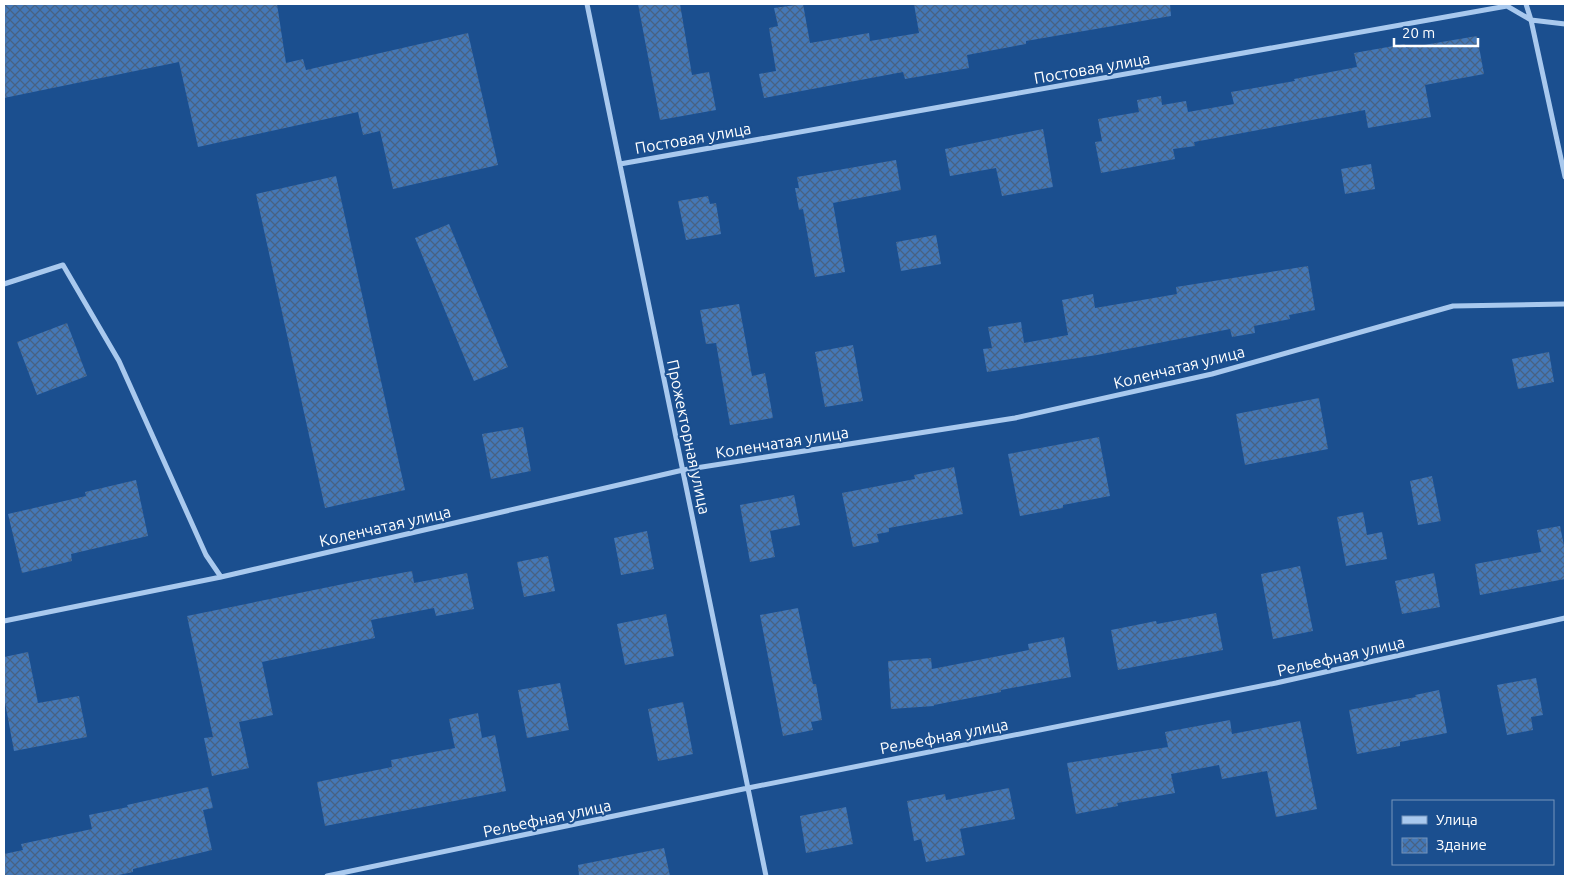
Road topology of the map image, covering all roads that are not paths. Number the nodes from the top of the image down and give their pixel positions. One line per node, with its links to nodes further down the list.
1 (587, 4): 5 (street, Прожекторная улица)
2 (1526, 4): 3 (street)
3 (1531, 20): 4 (street, Постовая улица); 5 (street, Постовая улица); 6 (street)
4 (1565, 24)
5 (620, 164): 9 (street, Прожекторная улица)
6 (1565, 178)
7 (4, 284): 10 (street)
8 (1565, 304): 9 (street, Коленчатая улица)
9 (683, 470): 10 (street, Коленчатая улица); 13 (street, Прожекторная улица)
10 (221, 577): 12 (street, Коленчатая улица)
11 (1565, 618): 13 (street, Рельефная улица)
12 (4, 621)
13 (748, 788): 14 (street, Рельефная улица); 15 (street, Прожекторная улица)
14 (327, 876)
15 (766, 876)

